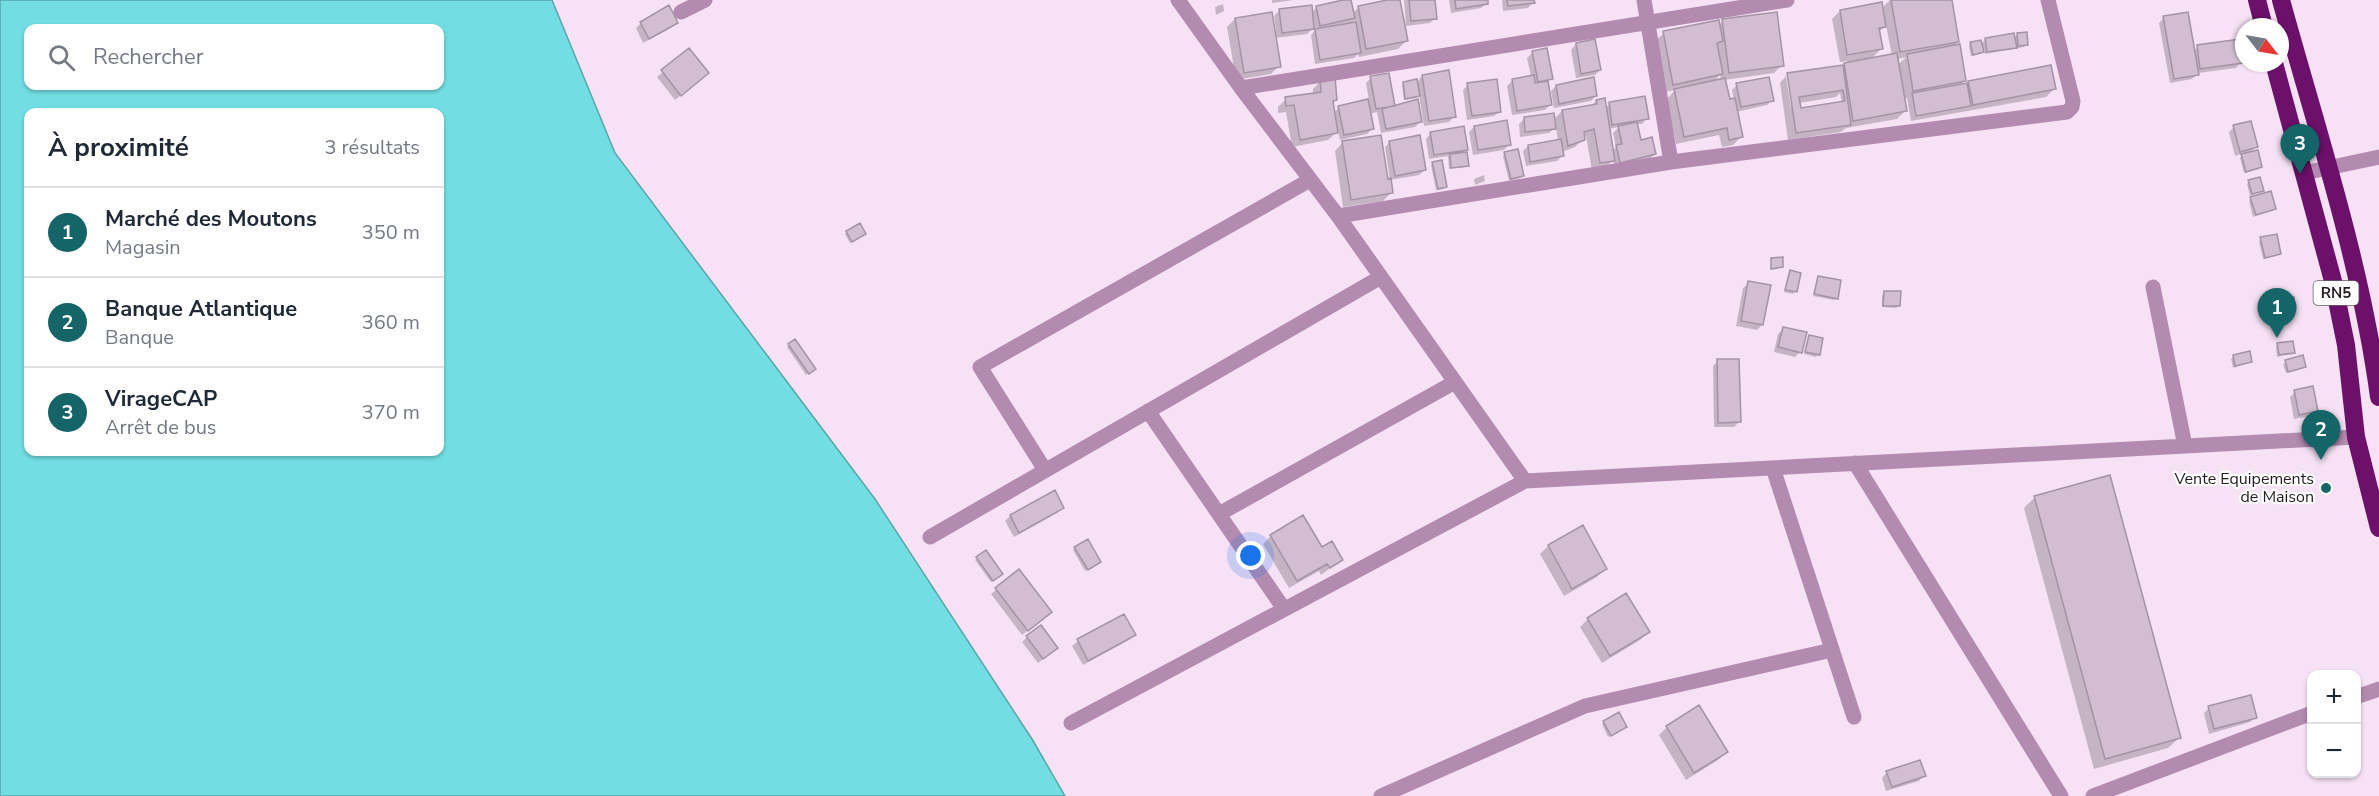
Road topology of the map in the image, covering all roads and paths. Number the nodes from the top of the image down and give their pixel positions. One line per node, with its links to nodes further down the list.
1 (705, 0): 8 (street)
2 (1178, 0): 12 (street)
3 (1644, 0): 10 (street)
4 (1787, 0): 10 (street)
5 (2048, 0): 14 (street)
6 (2257, 0): 9 (highway)
7 (2281, 0): 15 (highway, RN5)
8 (681, 12)
9 (2262, 18)
10 (1648, 23): 12 (street); 14 (street)
11 (2276, 72): 16 (highway, RN5)
12 (1241, 88): 17 (street)
13 (2379, 157): 15 (street)
14 (1671, 162): 18 (street)
15 (2328, 168): 16 (street); 21 (highway, RN5)
16 (2304, 173): 25 (highway, RN5)
17 (1310, 180): 18 (street); 29 (street)
18 (1338, 216): 19 (street)
19 (1381, 277): 22 (street); 24 (street)
20 (2153, 287): 26 (street)
21 (2375, 344): 23 (highway, RN5)
22 (1455, 382): 30 (street); 31 (street)
23 (2379, 397)
24 (1148, 411): 29 (street); 31 (street)
25 (2356, 437): 26 (street); 32 (highway, RN5)
26 (2185, 446): 27 (street)
27 (1855, 463): 28 (street); 42 (street)
28 (1773, 468): 30 (street); 35 (street)
29 (1045, 470): 33 (street)
30 (1525, 481): 34 (street)
31 (1219, 514): 34 (street)
32 (2379, 528)
33 (930, 537)
34 (1284, 609): 40 (street)
35 (1832, 650): 39 (street); 41 (street)
36 (2379, 689): 37 (street)
37 (2361, 695)
38 (2307, 715): 43 (street)
39 (1854, 717)
40 (1071, 723)
41 (1381, 796)
42 (2061, 796)
43 (2093, 796)

